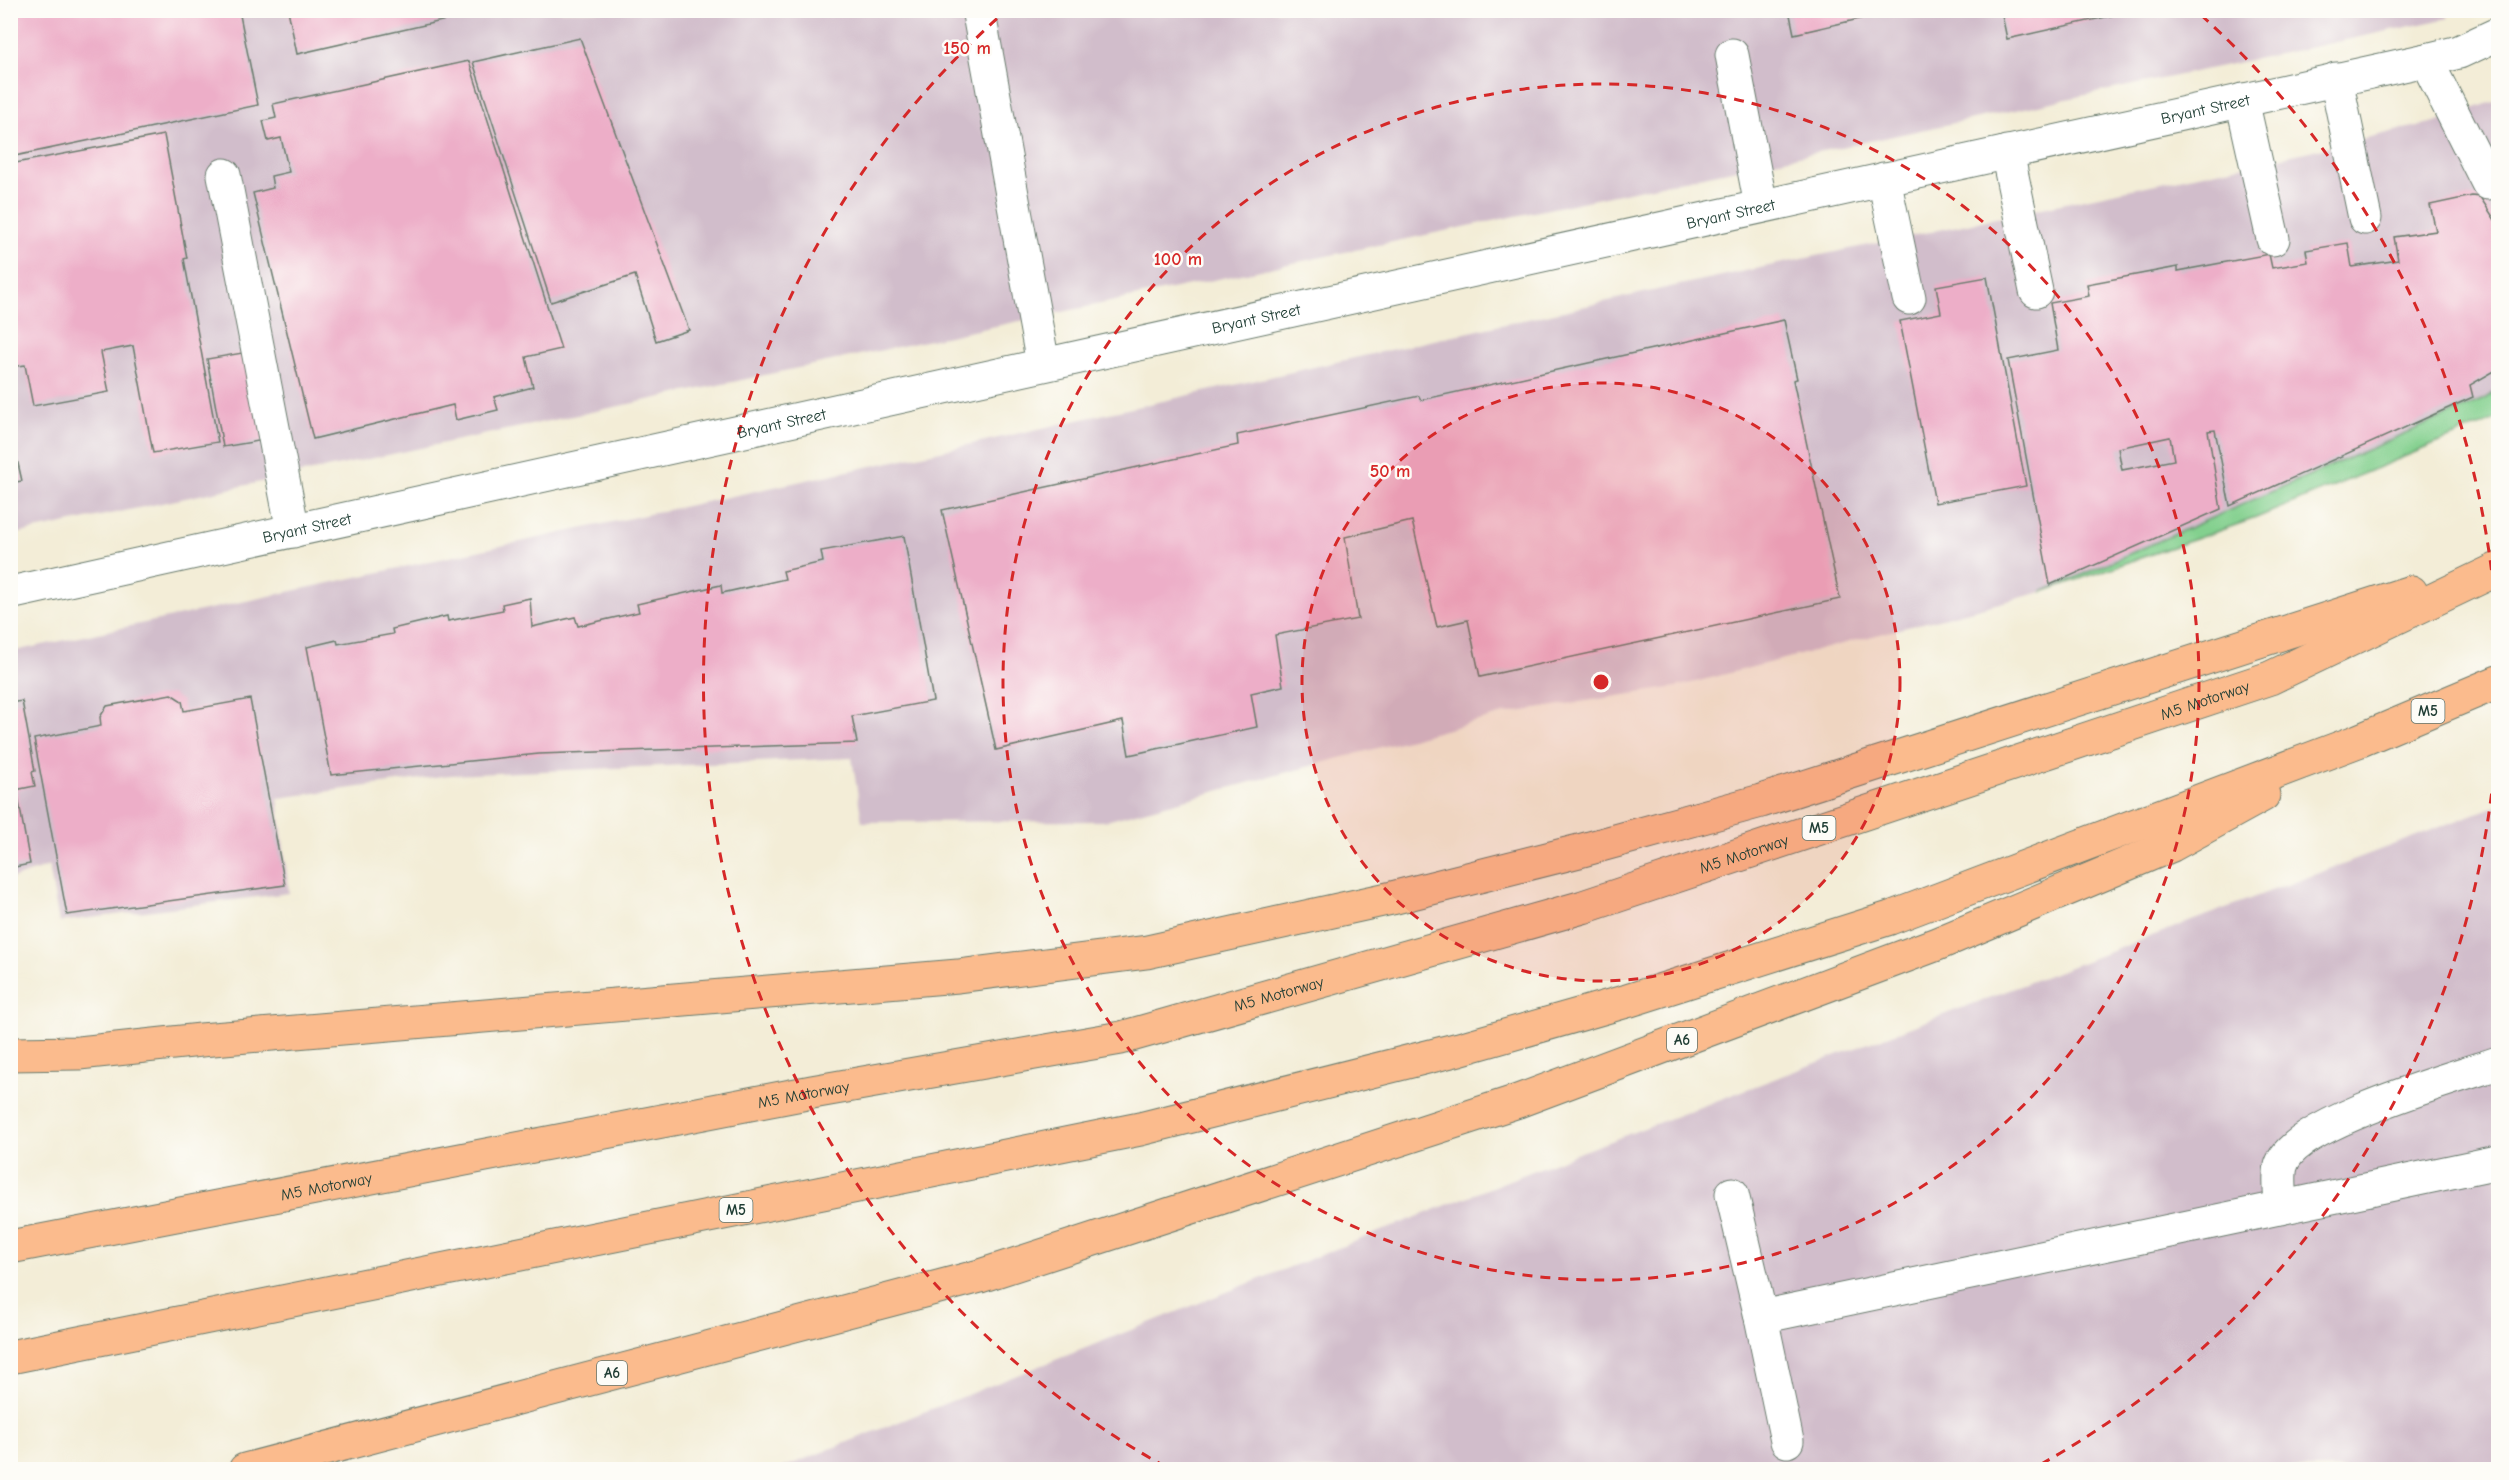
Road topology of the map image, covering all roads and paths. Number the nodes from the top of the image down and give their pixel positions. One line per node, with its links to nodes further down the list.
1 (983, 10): 16 (street)
2 (2499, 34): 4 (street, Bryant Street)
3 (1732, 55): 11 (street)
4 (2426, 60): 5 (street, Bryant Street); 10 (street)
5 (2336, 79): 6 (street, Bryant Street); 12 (street)
6 (2242, 100): 7 (street, Bryant Street); 13 (street)
7 (2007, 152): 9 (street, Bryant Street); 14 (street)
8 (224, 175): 17 (street)
9 (1884, 179): 11 (street, Bryant Street); 15 (street)
10 (2488, 183)
11 (1761, 206): 16 (street, Bryant Street)
12 (2365, 218)
13 (2273, 239)
14 (2036, 291)
15 (1909, 298)
16 (1043, 364): 17 (street, Bryant Street)
17 (293, 531): 20 (street, Bryant Street)
18 (2499, 563): 23 (highway)
19 (2499, 569): 30 (highway, M5 Motorway / M5)
20 (10, 593)
21 (2499, 682): 22 (highway, M5)
22 (2358, 741): 32 (highway, M5); 34 (highway, A6)
23 (79, 1053): 24 (highway); 26 (highway)
24 (10, 1054)
25 (2499, 1063): 29 (street)
26 (10, 1073)
27 (2499, 1162): 29 (street)
28 (1732, 1194): 31 (street)
29 (2281, 1208): 31 (street)
30 (10, 1247)
31 (1761, 1317): 33 (street)
32 (10, 1357)
33 (1787, 1442)
34 (245, 1470)

